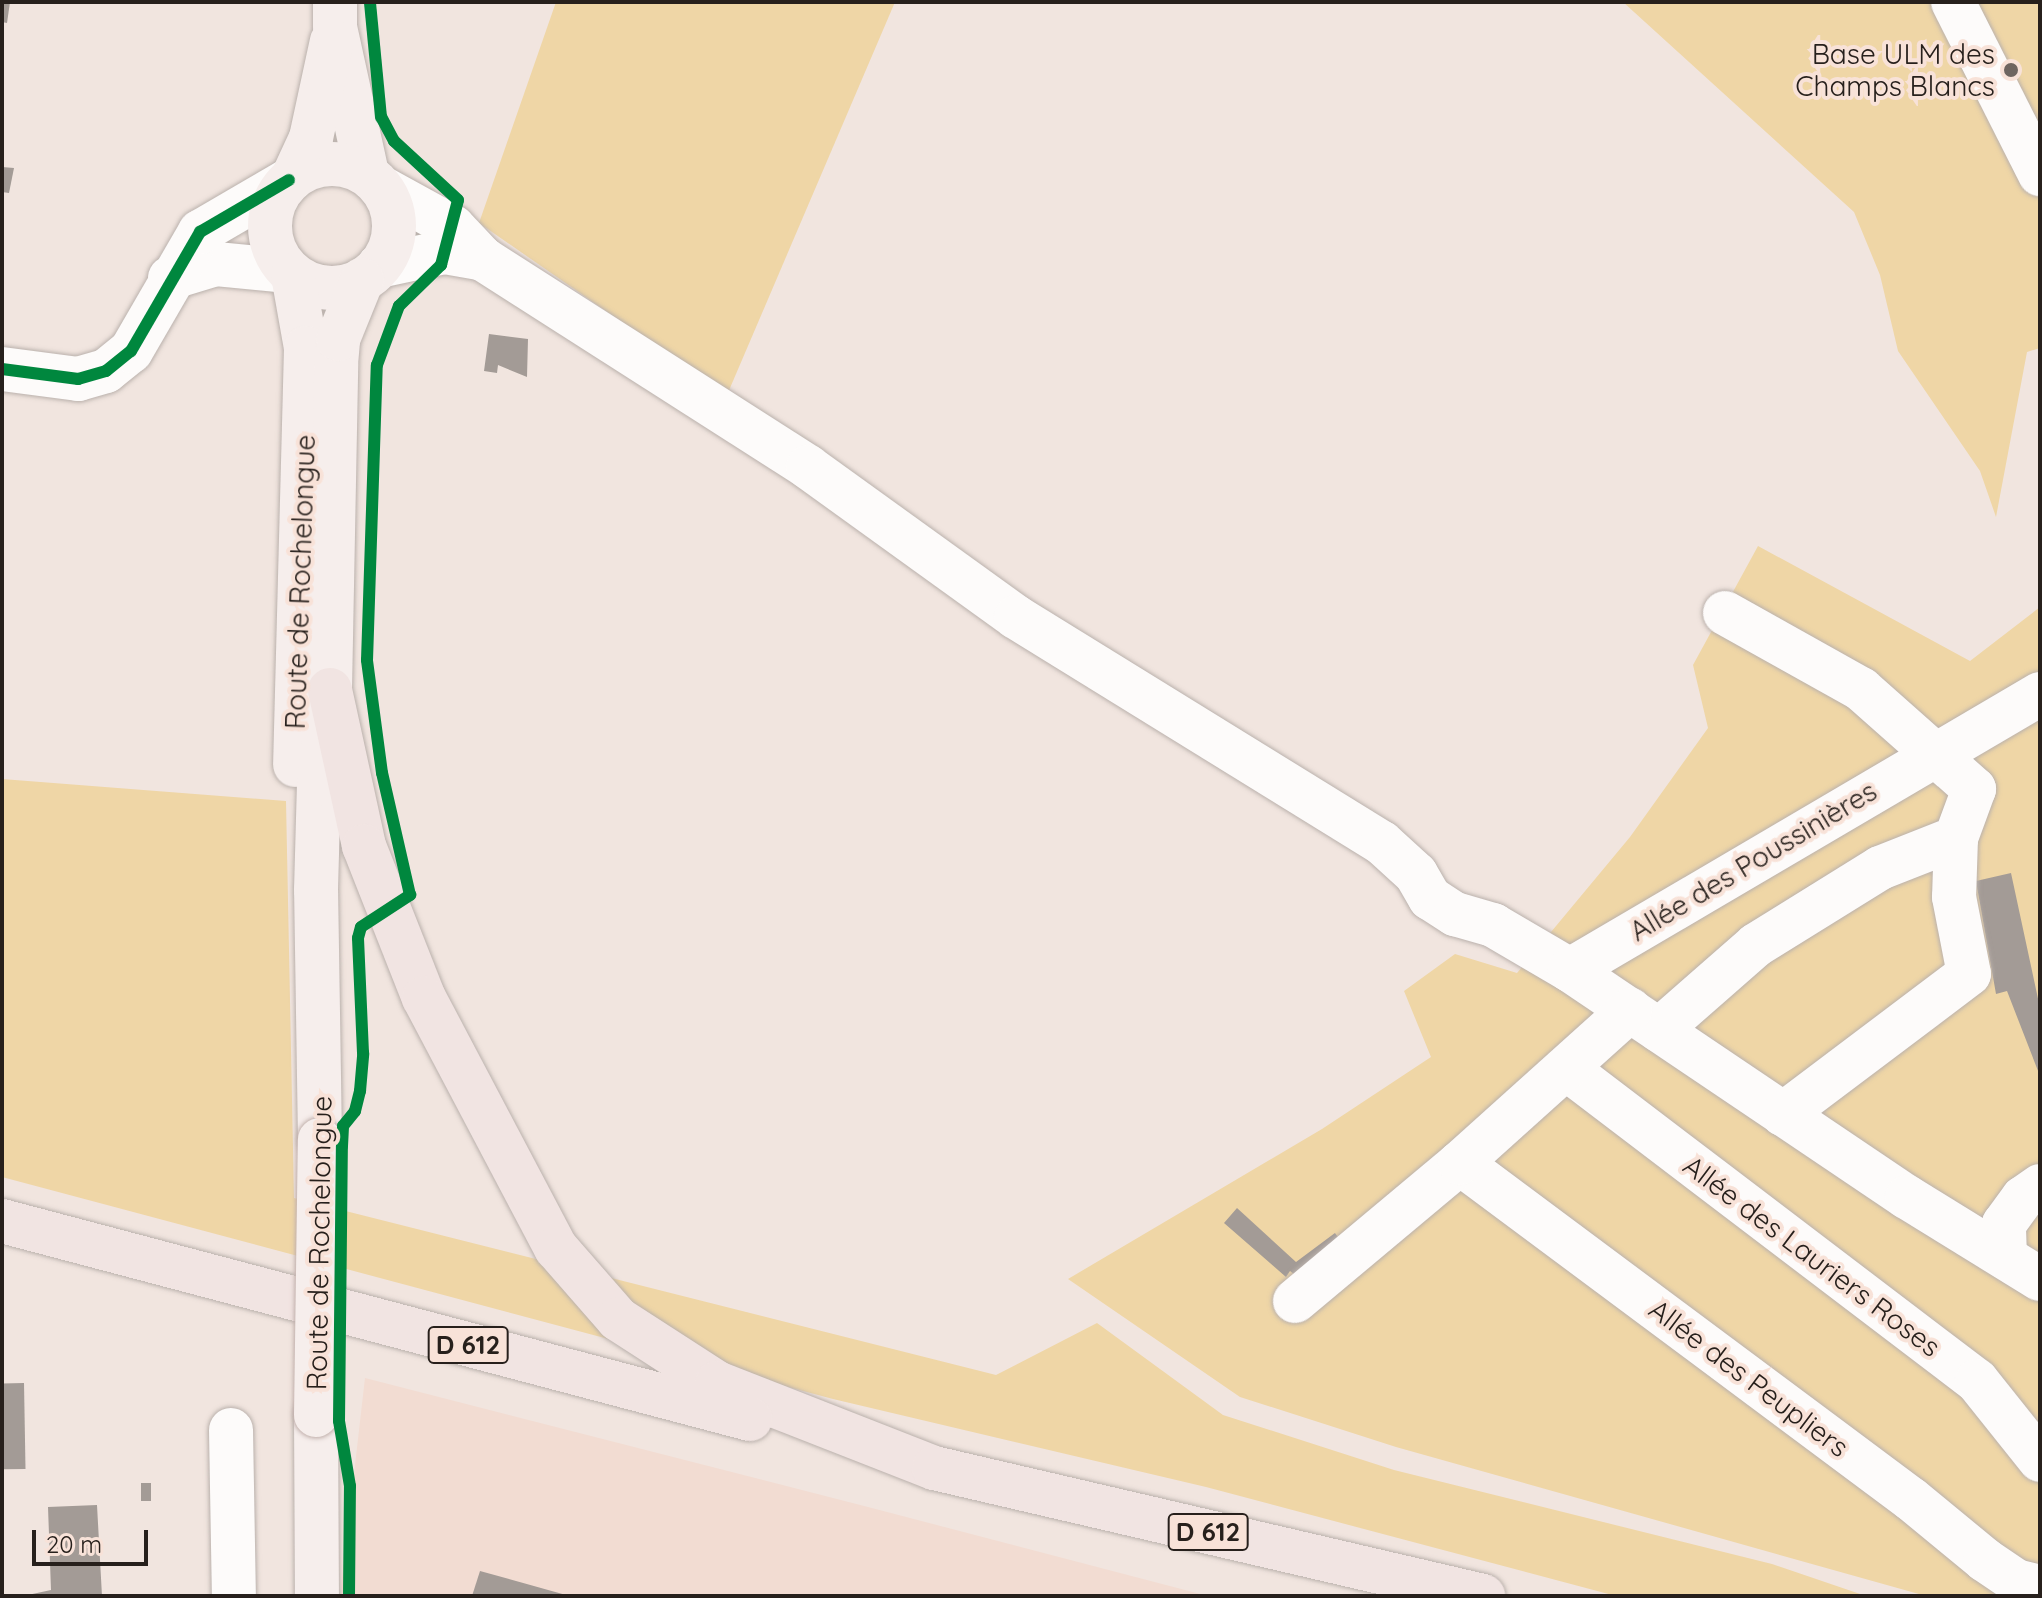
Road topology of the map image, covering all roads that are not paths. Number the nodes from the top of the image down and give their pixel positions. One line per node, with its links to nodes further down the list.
1 (1953, 2): 3 (street)
2 (335, 14): 4 (main road); 5 (main road)
3 (2040, 174)
4 (291, 178): 5 (main road); 7 (main road); 9 (street)
5 (374, 181): 6 (street); 8 (main road)
6 (483, 259): 8 (street); 17 (street)
7 (291, 273): 8 (main road); 9 (street); 16 (main road, Route de Rochelongue)
8 (371, 273): 12 (main road, Route de Rochelongue)
9 (170, 278): 10 (street)
10 (2, 369)
11 (1725, 613): 14 (street)
12 (330, 690): 16 (main road, Route de Rochelongue); 28 (highway)
13 (2040, 694): 14 (street, Allée des Poussinières)
14 (1935, 753): 15 (street); 17 (street, Allée des Poussinières)
15 (1956, 838): 18 (street); 20 (street)
16 (316, 890): 31 (main road, Route de Rochelongue, bridge)
17 (1570, 970): 18 (street)
18 (1644, 1020): 19 (street); 20 (street)
19 (1567, 1069): 21 (street); 27 (street, Allée des Lauriers Roses)
20 (1783, 1114): 24 (street)
21 (1460, 1163): 25 (street); 29 (street, Allée des Peupliers)
22 (2040, 1186): 24 (street)
23 (2, 1221): 28 (highway, D 612)
24 (2022, 1268)
25 (1295, 1301)
26 (231, 1430): 30 (street)
27 (2040, 1460)
28 (934, 1468): 32 (highway, D 612); 33 (highway, D 612)
29 (2040, 1587)
30 (234, 1596)
31 (317, 1596)
32 (1411, 1596)
33 (1483, 1596)

